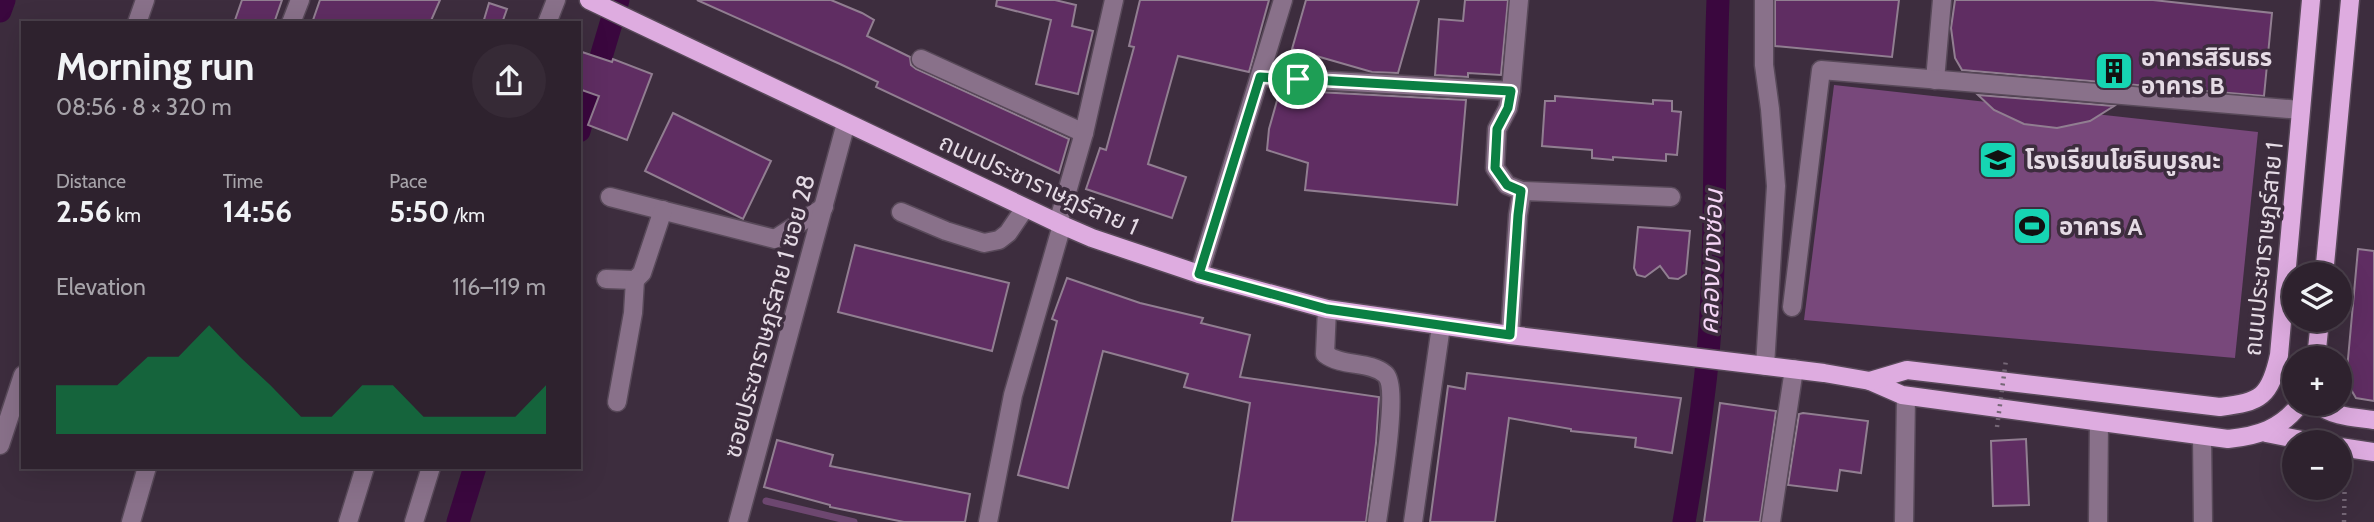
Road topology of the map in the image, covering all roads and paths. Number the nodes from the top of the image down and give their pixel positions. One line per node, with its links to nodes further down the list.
1 (145, 0): 12 (street)
2 (300, 0): 13 (street)
3 (556, 0): 14 (street)
4 (1114, 0): 21 (street)
5 (1283, 0): 16 (street)
6 (1519, 0): 18 (street)
7 (1764, 0): 39 (street)
8 (1942, 0): 17 (street)
9 (2311, 0): 19 (main road, ถนนประชาราษฎร์สาย 1)
10 (2350, 0): 30 (main road)
11 (595, 3): 20 (main road, ถนนประชาราษฎร์สาย 1)
12 (138, 21)
13 (292, 21)
14 (548, 21)
15 (921, 59): 21 (street)
16 (1260, 77): 18 (street); 31 (street)
17 (1935, 80): 19 (street); 34 (street)
18 (1511, 91): 22 (street)
19 (2301, 110): 42 (main road, ถนนประชาราษฎร์สาย 1)
20 (846, 123): 25 (street, ซอยประชาราษฎร์สาย 1 ซอย 28); 26 (main road, ถนนประชาราษฎร์สาย 1)
21 (1084, 133): 29 (street)
22 (1521, 191): 24 (street); 37 (street)
23 (610, 197): 27 (street)
24 (1671, 197)
25 (824, 207): 27 (street); 63 (street, ซอยประชาราษฎร์สาย 1 ซอย 28)
26 (1025, 208): 28 (street); 29 (main road, ถนนประชาราษฎร์สาย 1)
27 (663, 210): 33 (street)
28 (901, 212)
29 (1060, 224): 31 (main road, ถนนประชาราษฎร์สาย 1); 64 (street)
30 (2325, 262)
31 (1199, 274): 35 (main road, ถนนประชาราษฎร์สาย 1)
32 (606, 279): 33 (street)
33 (635, 280): 44 (street)
34 (1792, 307)
35 (1327, 309): 36 (main road, ถนนประชาราษฎร์สาย 1); 65 (street)
36 (1441, 326): 37 (main road, ถนนประชาราษฎร์สาย 1); 66 (street)
37 (1510, 335): 39 (main road, ถนนประชาราษฎร์สาย 1)
38 (2006, 360): 49 (path, bridge)
39 (1765, 366): 40 (main road, ถนนประชาราษฎร์สาย 1)
40 (1794, 369): 42 (main road, ถนนประชาราษฎร์สาย 1); 67 (street)
41 (21, 381): 53 (street)
42 (1870, 381): 43 (main road, ถนนประชาราษฎร์สาย 1)
43 (1906, 396): 48 (main road, ถนนประชาราษฎร์สาย 1); 68 (street)
44 (617, 402)
45 (2289, 416): 50 (main road, ถนนประชาราษฎร์สาย 1)
46 (2340, 416): 47 (main road)
47 (2374, 419)
48 (2099, 422): 51 (main road, ถนนประชาราษฎร์สาย 1); 69 (street)
49 (1997, 427)
50 (2266, 433): 51 (main road, ถนนประชาราษฎร์สาย 1); 52 (main road, ถนนประชาราษฎร์สาย 1)
51 (2202, 436): 70 (street)
52 (2282, 436)
53 (0, 445)
54 (2352, 449): 55 (main road)
55 (2374, 452)
56 (146, 469): 60 (street)
57 (364, 469): 61 (street)
58 (430, 469): 62 (street)
59 (2343, 500): 71 (path)
60 (131, 522)
61 (348, 522)
62 (414, 522)
63 (738, 522)
64 (988, 522)
65 (1377, 522)
66 (1413, 522)
67 (1771, 522)
68 (1905, 522)
69 (2098, 522)
70 (2203, 522)
71 (2344, 522)

